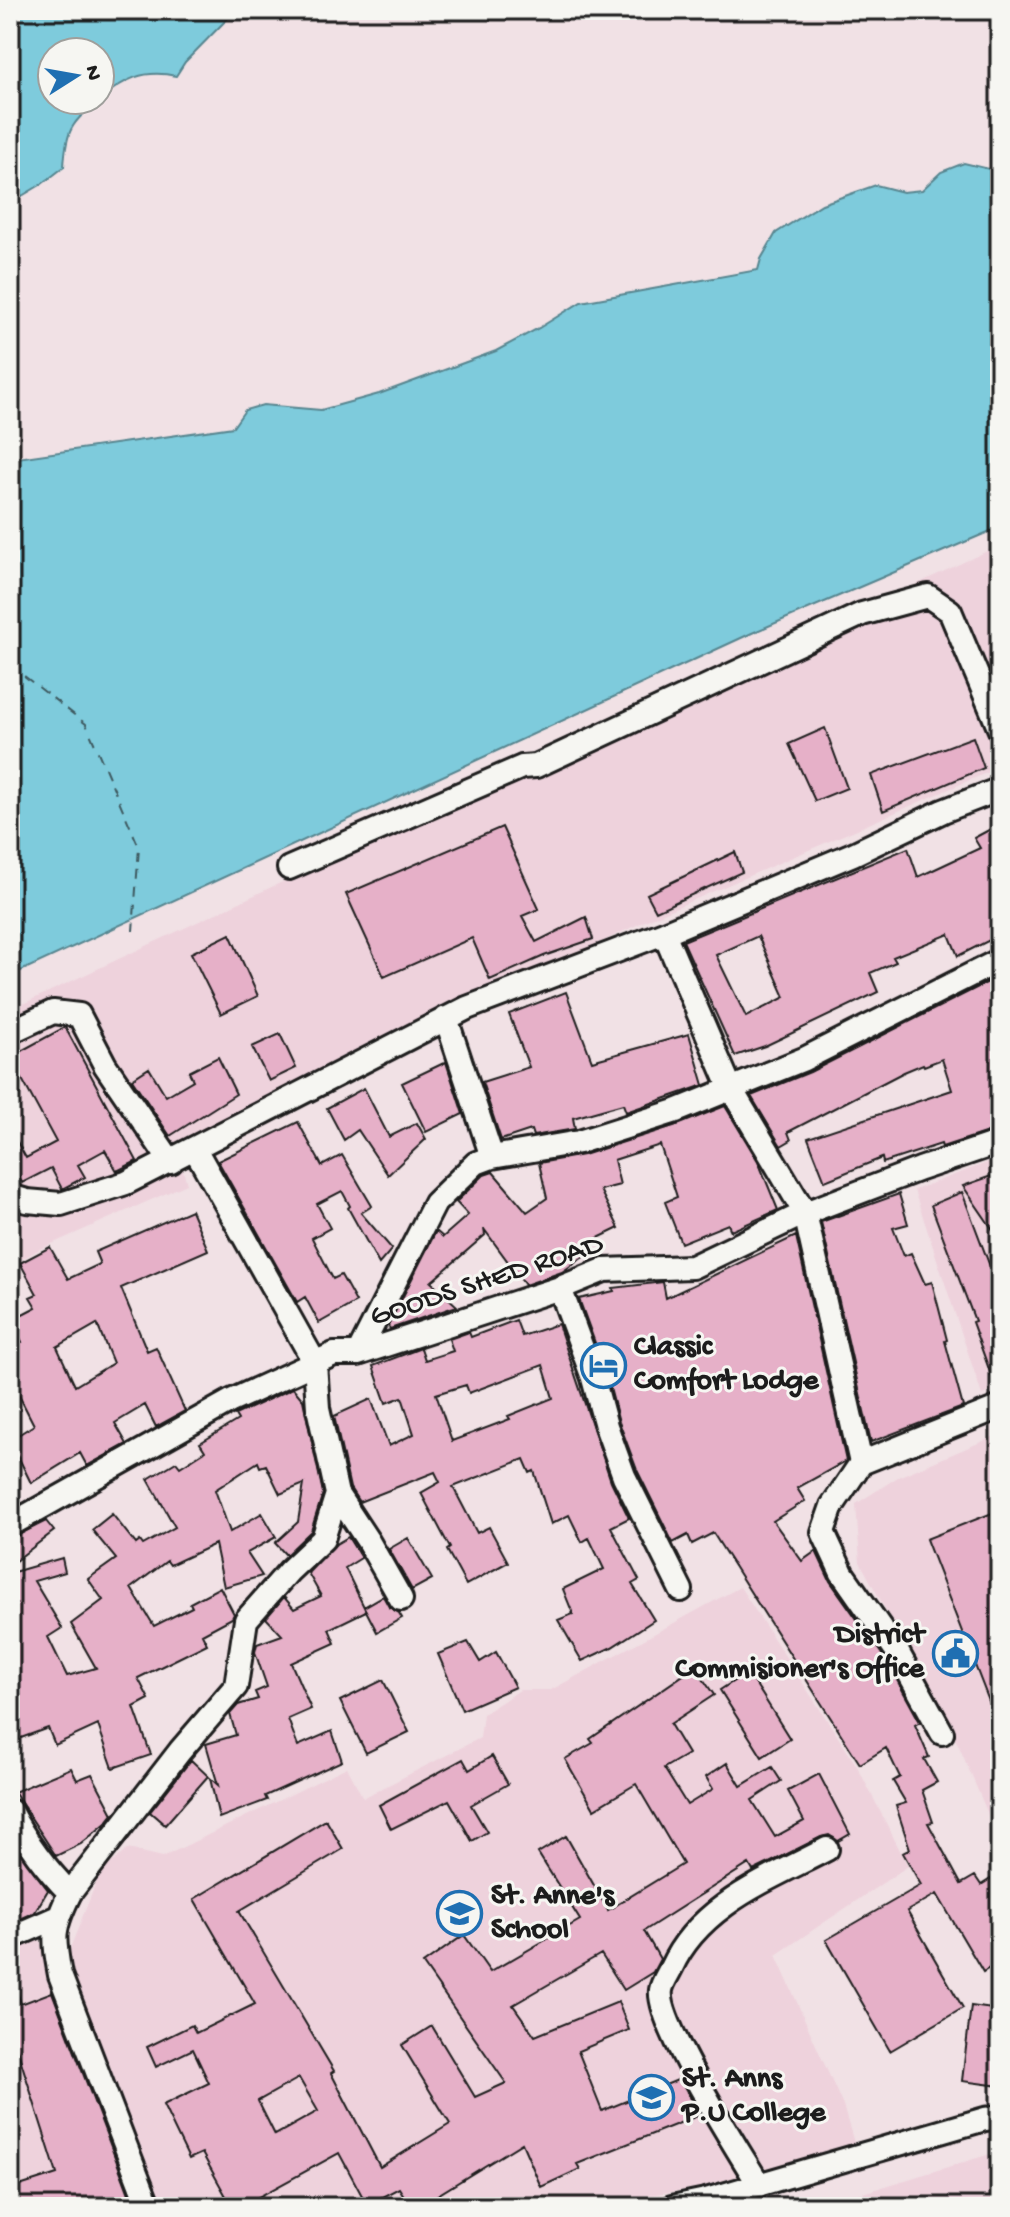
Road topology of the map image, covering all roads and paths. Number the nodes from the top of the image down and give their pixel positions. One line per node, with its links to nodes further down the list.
1 (1000, 730): 3 (street)
2 (1000, 789): 4 (street)
3 (289, 868)
4 (664, 933): 6 (street); 8 (street)
5 (1000, 960): 8 (street)
6 (446, 1018): 10 (street); 11 (street)
7 (10, 1032): 12 (street)
8 (731, 1089): 11 (street); 14 (street)
9 (1000, 1142): 14 (street, GOODS SHED ROAD)
10 (195, 1149): 12 (street); 17 (street)
11 (492, 1157): 16 (street)
12 (171, 1162): 13 (street)
13 (10, 1196)
14 (805, 1213): 15 (street, GOODS SHED ROAD); 19 (street)
15 (560, 1288): 16 (street, GOODS SHED ROAD); 22 (street)
16 (358, 1354): 17 (street, GOODS SHED ROAD)
17 (315, 1363): 20 (street); 21 (street, GOODS SHED ROAD)
18 (1000, 1407): 19 (street)
19 (861, 1463): 24 (street)
20 (337, 1494): 23 (street); 27 (street)
21 (10, 1525)
22 (681, 1590)
23 (401, 1599)
24 (942, 1733)
25 (10, 1811): 27 (street)
26 (827, 1849): 31 (street)
27 (70, 1893): 28 (street)
28 (58, 1917): 29 (street); 32 (street)
29 (10, 1938)
30 (1000, 2117): 31 (street)
31 (759, 2185): 33 (street)
32 (149, 2207)
33 (672, 2207)

